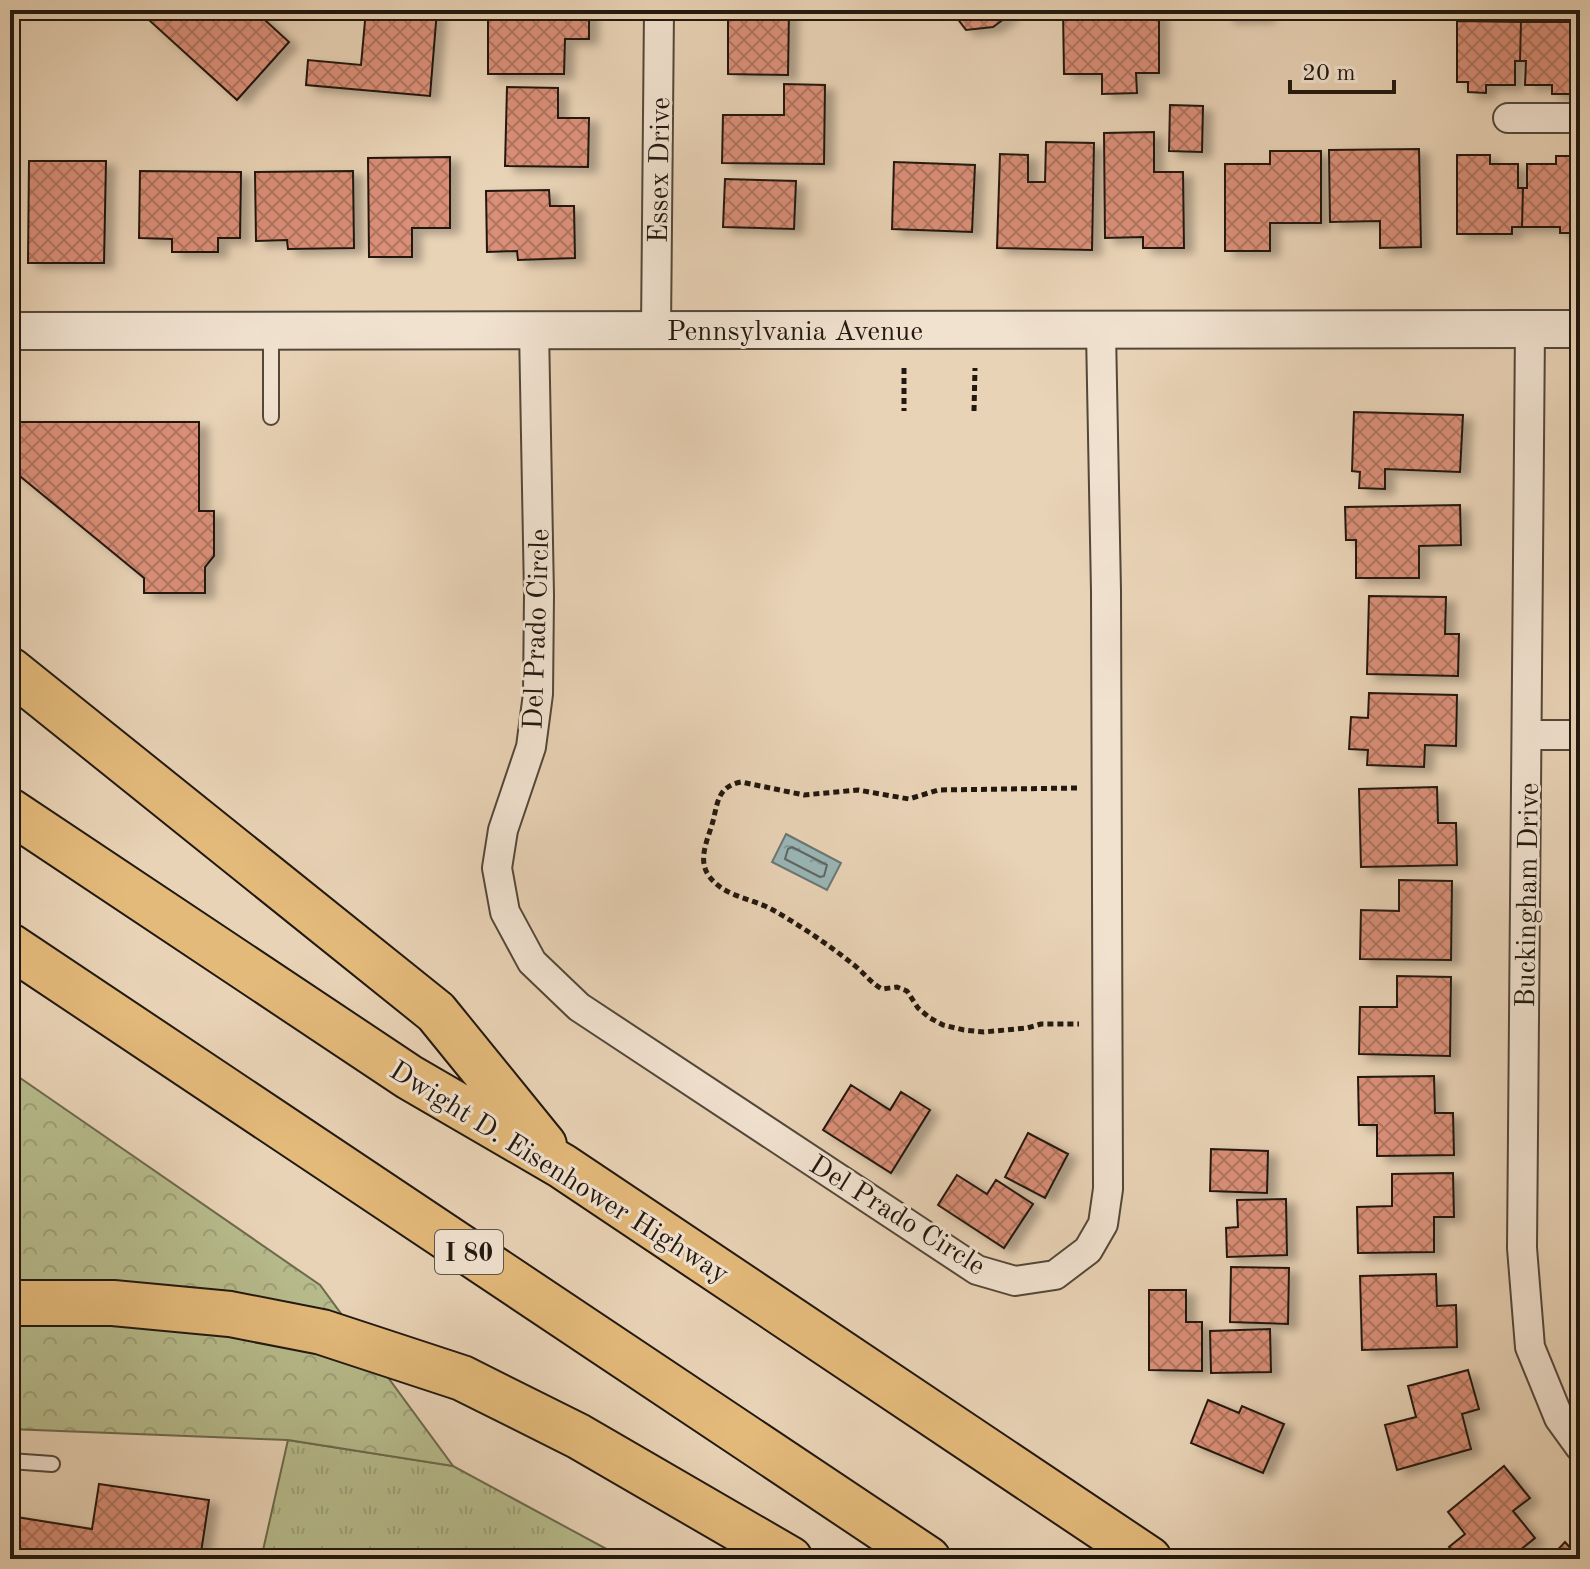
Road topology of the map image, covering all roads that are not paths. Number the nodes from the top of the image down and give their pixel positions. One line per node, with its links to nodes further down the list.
1 (659, 10): 8 (street, Essex Drive)
2 (1508, 118): 3 (street)
3 (1580, 118)
4 (534, 329): 7 (street, Pennsylvania Avenue); 8 (street, Pennsylvania Avenue); 10 (street, Del Prado Circle)
5 (1530, 329): 6 (street, Pennsylvania Avenue); 10 (street, Pennsylvania Avenue); 13 (street, Buckingham Drive)
6 (1580, 329)
7 (271, 330): 9 (street, Pennsylvania Avenue); 11 (lane)
8 (656, 330): 10 (street, Pennsylvania Avenue)
9 (10, 331)
10 (1101, 332)
11 (271, 417)
12 (10, 670): 17 (highway)
13 (1528, 735): 14 (street); 19 (street, Buckingham Drive)
14 (1580, 735)
15 (10, 811): 17 (highway, Dwight D. Eisenhower Highway)
16 (10, 946): 23 (highway, I 80)
17 (562, 1166): 24 (highway, Dwight D. Eisenhower Highway)
18 (10, 1303): 22 (highway)
19 (1580, 1447)
20 (10, 1461): 21 (lane)
21 (52, 1464)
22 (790, 1559)
23 (928, 1559)
24 (1149, 1559)

